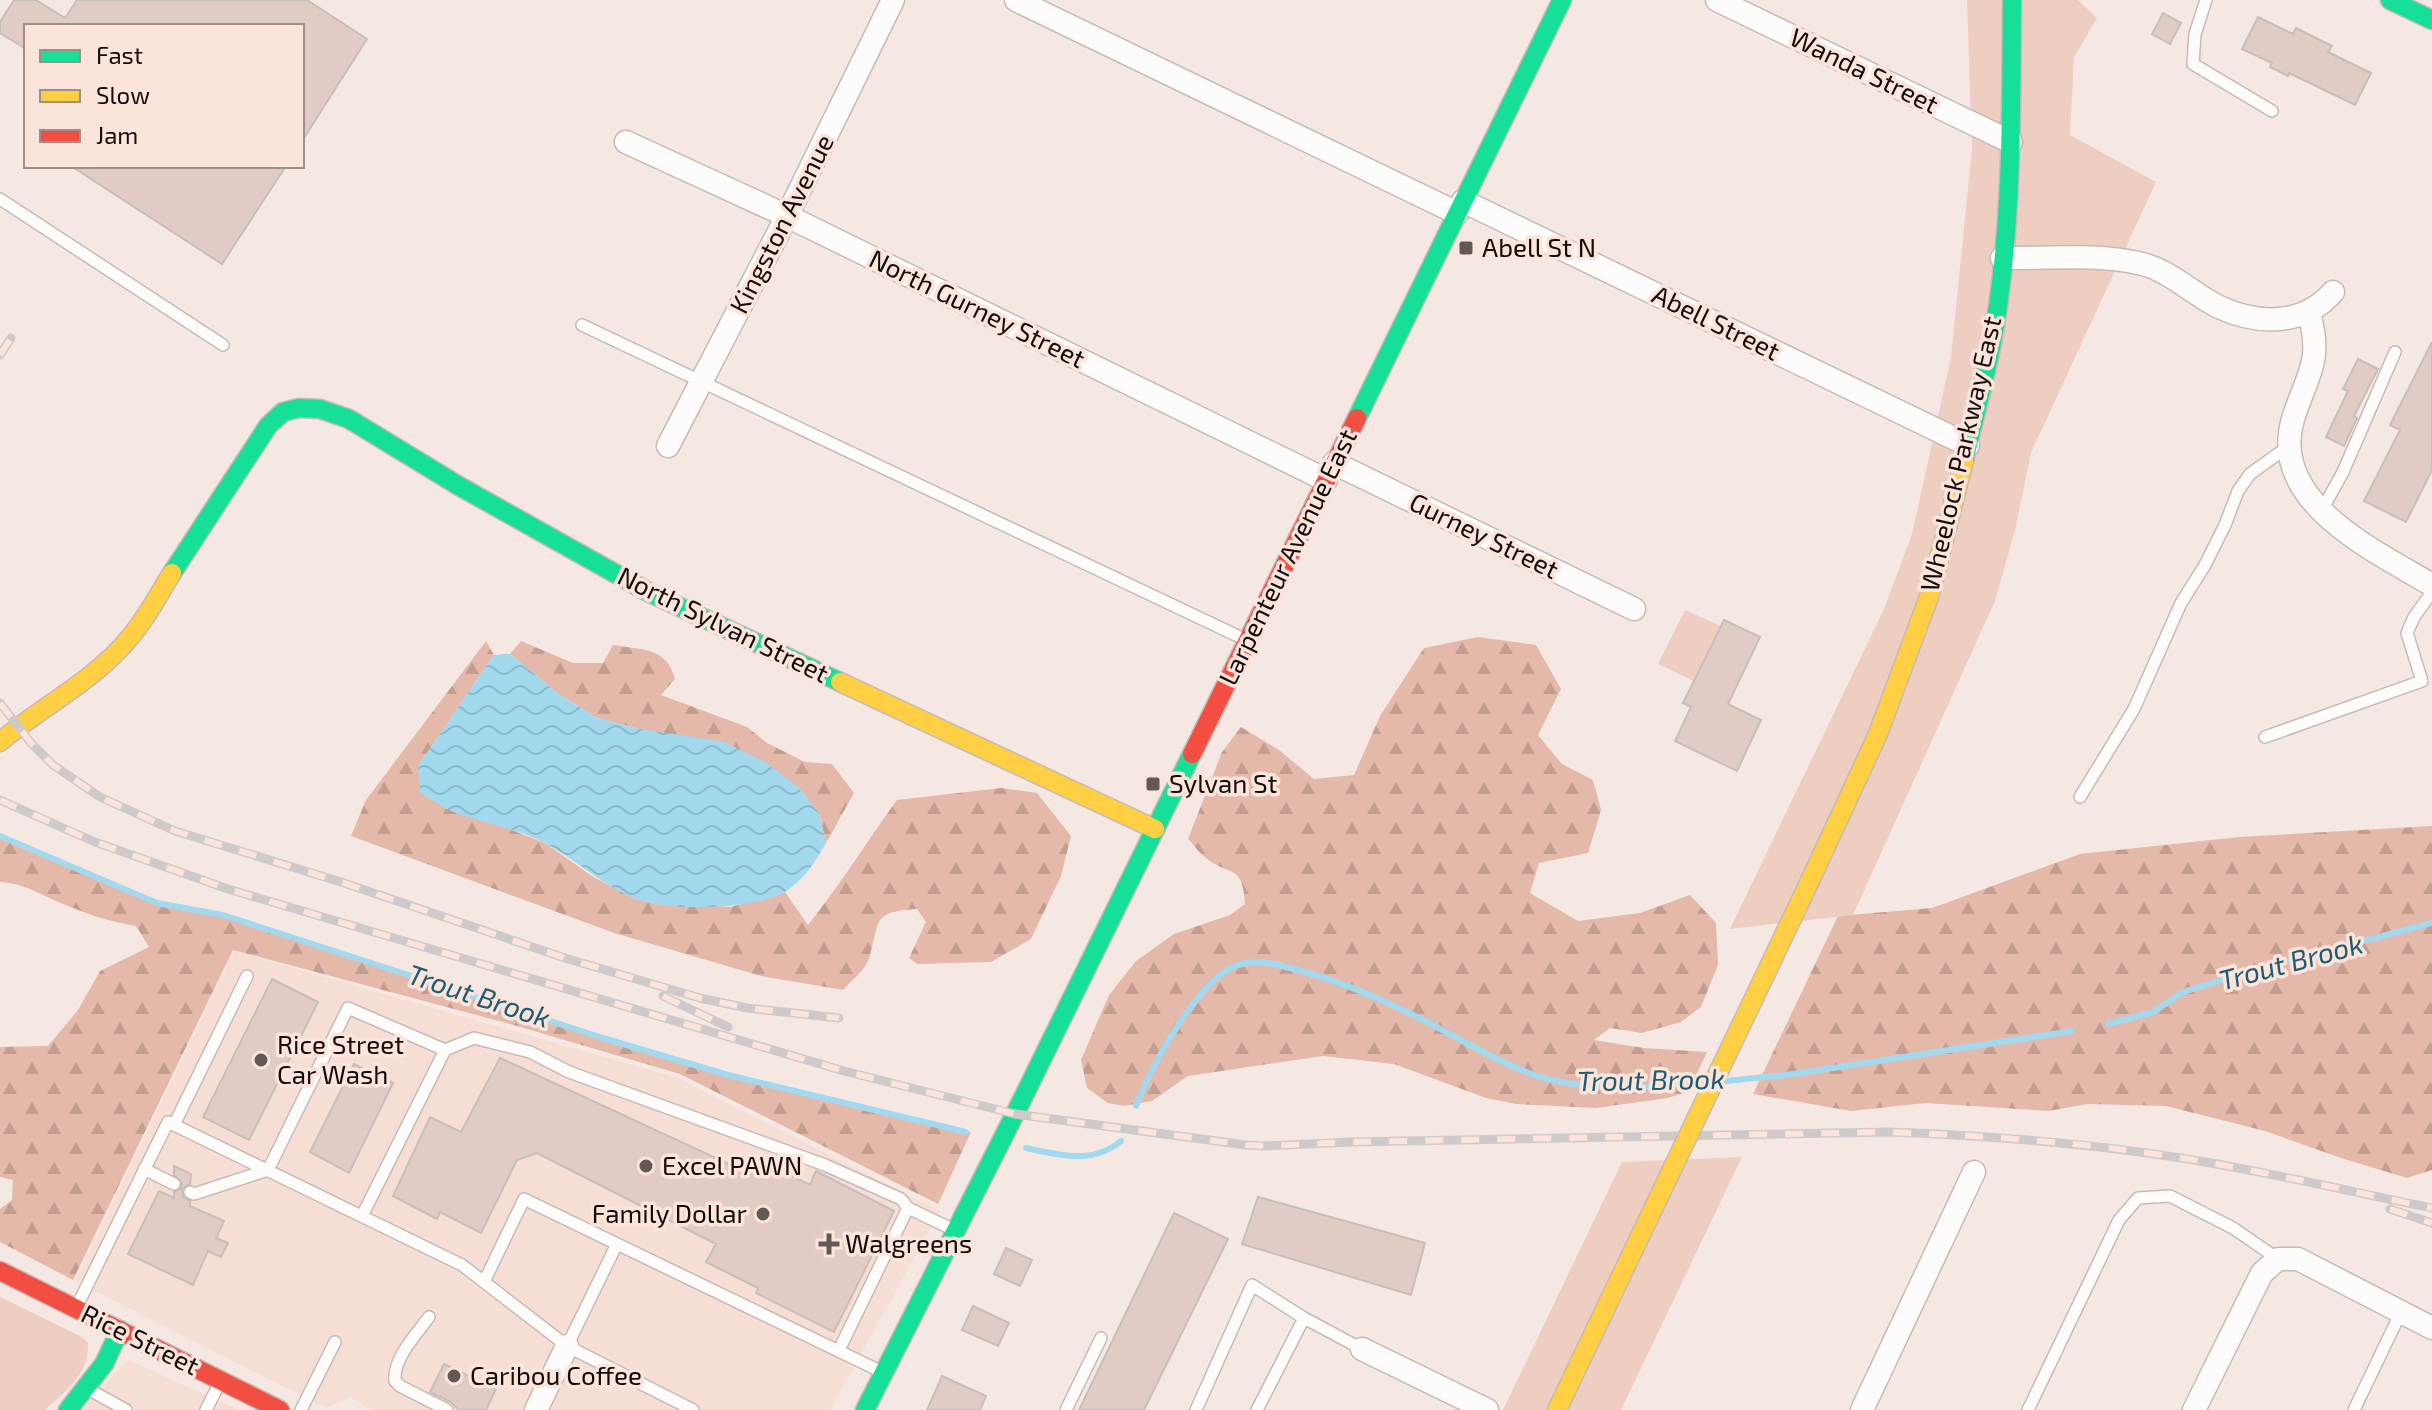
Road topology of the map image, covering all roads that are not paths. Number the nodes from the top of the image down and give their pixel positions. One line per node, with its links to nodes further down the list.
1 (893, 0): 14 (street, Kingston Avenue)
2 (1016, 0): 13 (street, Abell Street)
3 (1562, 0): 13 (street, Larpenteur Avenue East)
4 (1717, 0): 11 (street, Wanda Street)
5 (2012, 0): 11 (street, Wheelock Parkway East)
6 (2206, 0): 9 (lane)
7 (2390, 0): 8 (street)
8 (2432, 20)
9 (2272, 111)
10 (626, 142): 14 (street, North Gurney Street)
11 (2011, 142): 15 (street, Wheelock Parkway East)
12 (0, 199): 19 (lane)
13 (1460, 207): 22 (street, Abell Street); 25 (street, Larpenteur Avenue East)
14 (787, 216): 21 (street, Kingston Avenue); 25 (street, North Gurney Street)
15 (2002, 258): 17 (street); 22 (street, Wheelock Parkway East)
16 (2333, 292): 17 (street)
17 (2309, 313): 24 (street)
18 (582, 325): 21 (lane)
19 (223, 345)
20 (2395, 352): 26 (lane)
21 (701, 381): 23 (street, Kingston Avenue); 30 (lane)
22 (1968, 445): 78 (street, Wheelock Parkway East, bridge)
23 (668, 446)
24 (2289, 446): 26 (street); 34 (lane)
25 (1330, 472): 29 (street, Gurney Street); 30 (street, Larpenteur Avenue East)
26 (2322, 510): 27 (street)
27 (2432, 585)
28 (2432, 592): 31 (lane)
29 (1634, 609)
30 (1248, 641): 35 (street, Larpenteur Avenue East)
31 (2427, 679): 32 (lane)
32 (2265, 737)
33 (0, 742): 35 (street, North Sylvan Street)
34 (2080, 797)
35 (1155, 829): 46 (street, Larpenteur Avenue East)
36 (247, 976): 38 (lane)
37 (445, 1050): 40 (lane); 44 (lane); 45 (lane)
38 (174, 1125): 39 (lane); 40 (lane)
39 (144, 1169): 42 (lane); 51 (lane)
40 (268, 1170): 43 (lane); 45 (lane)
41 (1974, 1172): 79 (street)
42 (174, 1184)
43 (190, 1192)
44 (908, 1208): 46 (lane); 61 (lane)
45 (362, 1216): 50 (lane)
46 (956, 1230): 62 (street, Larpenteur Avenue East)
47 (617, 1244): 50 (lane); 59 (lane); 61 (lane)
48 (2278, 1259): 52 (street); 80 (lane); 81 (street)
49 (0, 1271): 51 (street, Rice Street)
50 (484, 1282): 59 (lane)
51 (76, 1308): 56 (street, Rice Street)
52 (2401, 1312): 55 (street); 82 (lane)
53 (429, 1317): 70 (lane)
54 (1304, 1318): 60 (lane); 75 (lane); 76 (lane)
55 (2432, 1328)
56 (120, 1330): 63 (street, Rice Street); 64 (street)
57 (1101, 1338): 74 (lane)
58 (335, 1342): 69 (lane)
59 (567, 1346): 71 (street); 72 (lane)
60 (1362, 1349): 77 (street)
61 (839, 1350): 62 (lane)
62 (884, 1372): 73 (street, Larpenteur Avenue East)
63 (221, 1380): 67 (lane); 68 (street, Rice Street)
64 (86, 1388): 65 (street); 66 (lane)
65 (68, 1410)
66 (126, 1410)
67 (206, 1410)
68 (280, 1410)
69 (301, 1410)
70 (447, 1410)
71 (536, 1410)
72 (693, 1410)
73 (865, 1410)
74 (1066, 1410)
75 (1196, 1410)
76 (1257, 1410)
77 (1487, 1410)
78 (1557, 1410)
79 (1862, 1410)
80 (2028, 1410)
81 (2194, 1410)
82 (2354, 1410)

